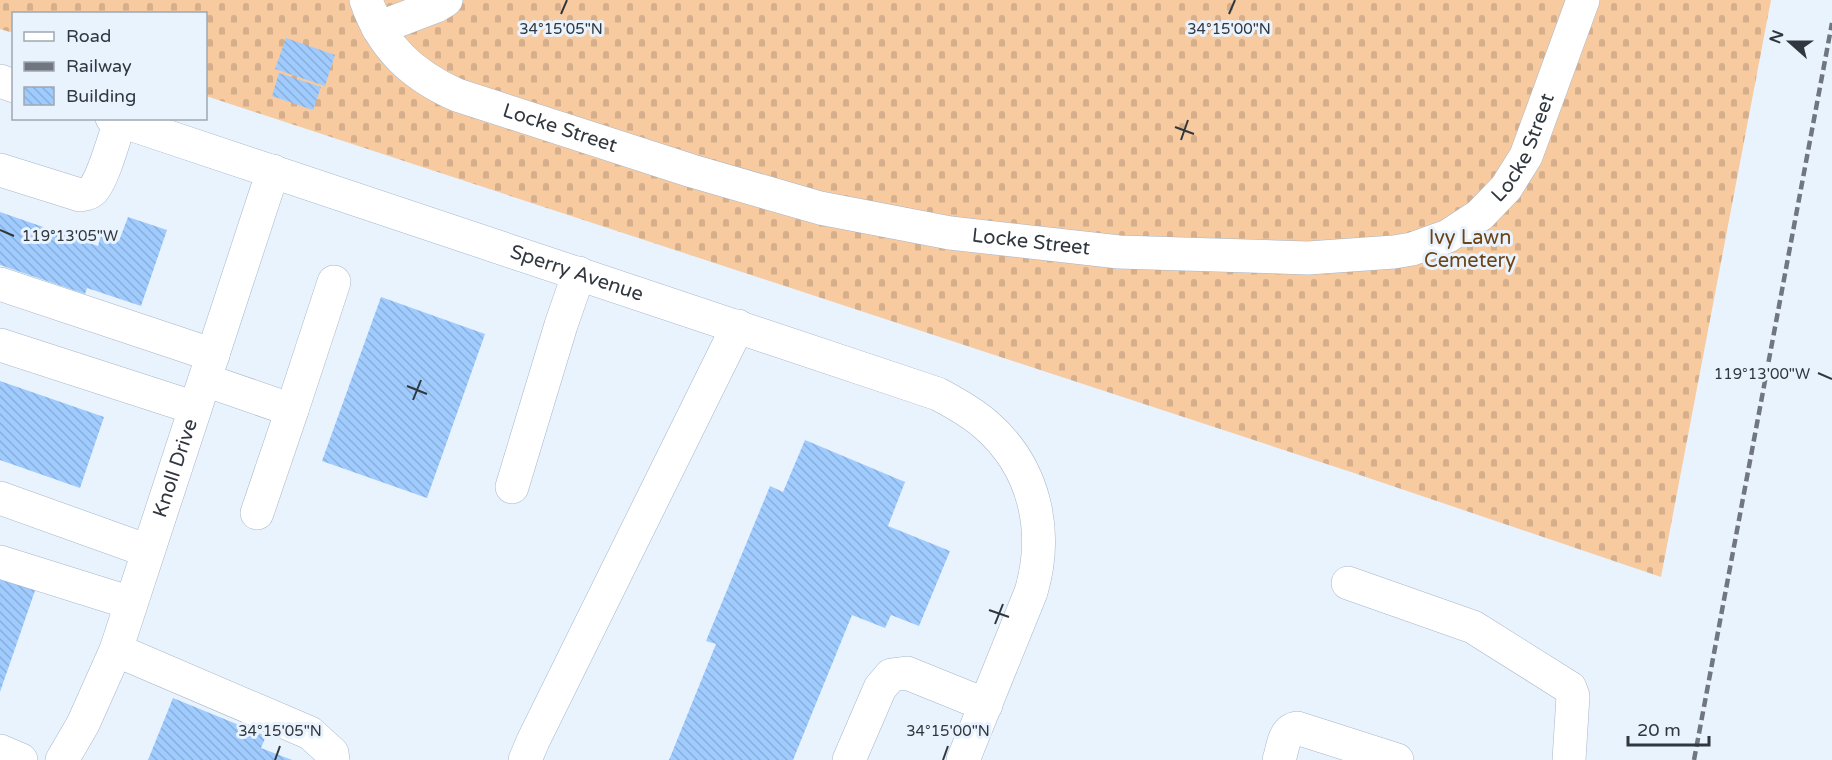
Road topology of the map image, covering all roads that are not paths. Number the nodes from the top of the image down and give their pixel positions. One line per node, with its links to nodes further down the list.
1 (446, 0): 3 (street)
2 (1583, 0): 3 (street, Locke Street)
3 (372, 14)
4 (116, 120): 5 (street); 6 (street, Sperry Avenue)
5 (0, 170)
6 (273, 171): 7 (street, Sperry Avenue); 12 (street, Knoll Drive)
7 (579, 273): 10 (street, Sperry Avenue); 14 (street)
8 (334, 282): 13 (street)
9 (0, 284): 12 (street)
10 (738, 326): 22 (street, Sperry Avenue); 27 (street)
11 (0, 345): 12 (street)
12 (204, 381): 13 (street); 17 (street, Knoll Drive)
13 (292, 410): 16 (street)
14 (512, 487)
15 (0, 498): 17 (street)
16 (257, 513)
17 (148, 551): 20 (street, Knoll Drive)
18 (0, 562): 20 (street)
19 (1348, 583): 32 (street)
20 (131, 603): 21 (street, Knoll Drive)
21 (116, 650): 25 (street, Knoll Drive); 26 (street)
22 (986, 705): 28 (street); 29 (street, Sperry Avenue)
23 (0, 751): 24 (street)
24 (21, 760)
25 (62, 760)
26 (333, 760)
27 (525, 760)
28 (849, 760)
29 (963, 760)
30 (1279, 760): 31 (street)
31 (1397, 760)
32 (1569, 760)

